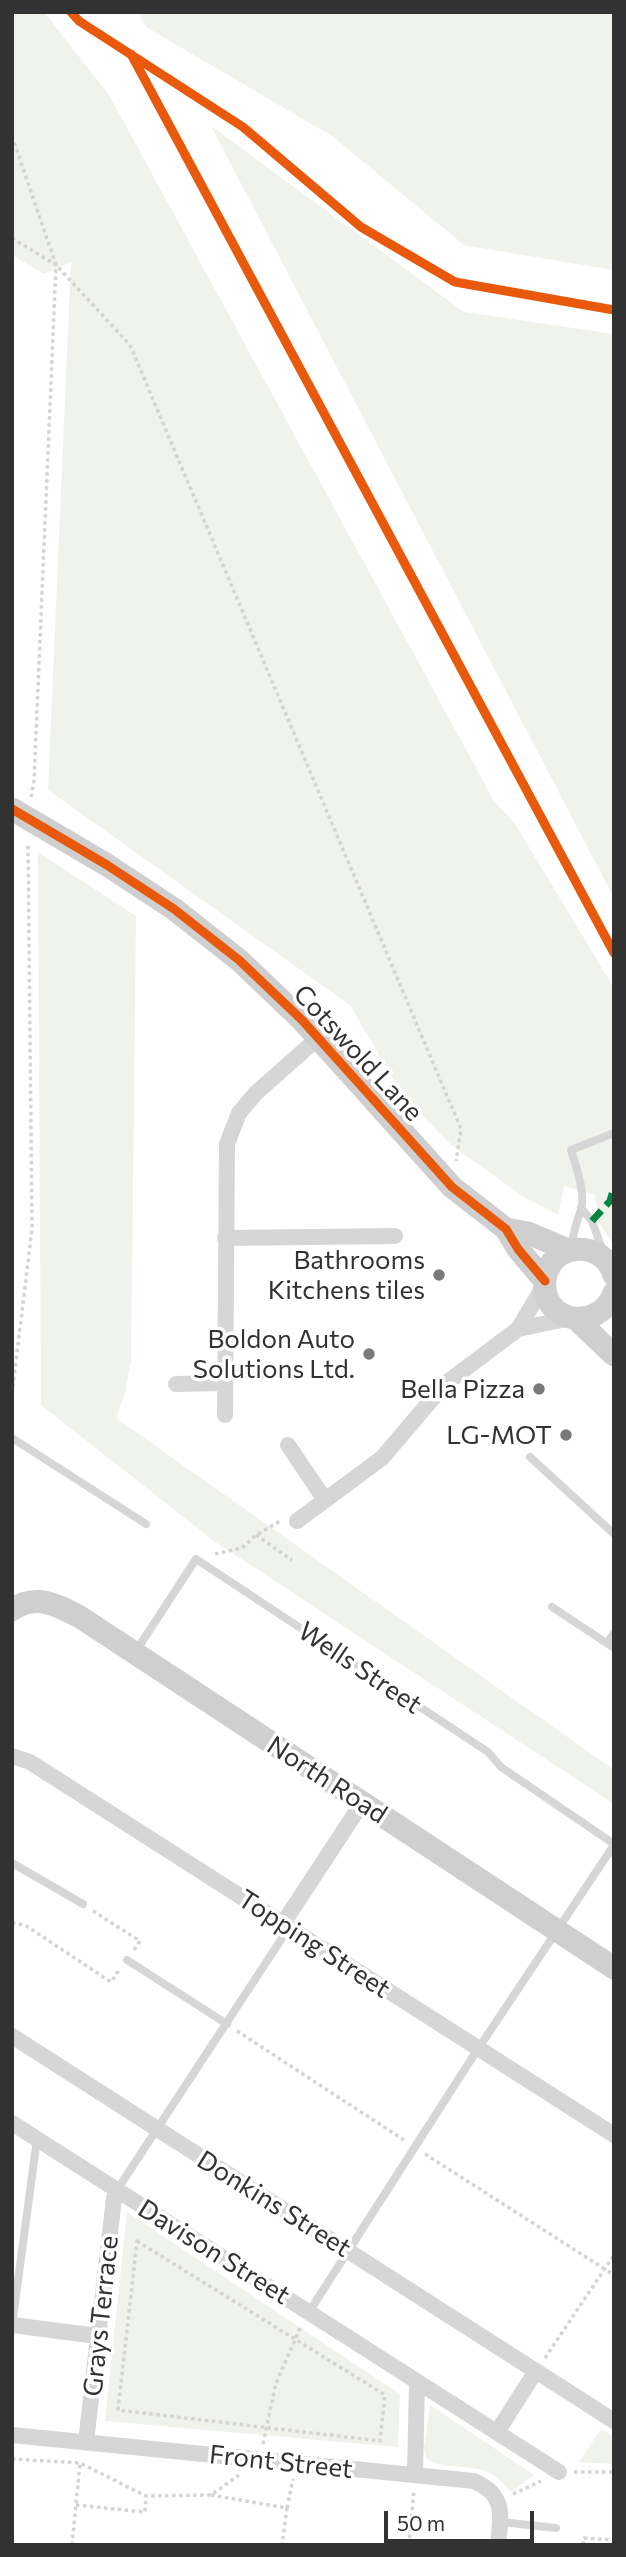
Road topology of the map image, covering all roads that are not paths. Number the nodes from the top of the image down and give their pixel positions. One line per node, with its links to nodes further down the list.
1 (20, 812): 2 (street, Cotswold Lane)
2 (318, 1038): 5 (street, Cotswold Lane); 7 (street)
3 (614, 1133): 4 (lane)
4 (582, 1208): 8 (lane); 9 (lane)
5 (506, 1229): 8 (street, Cotswold Lane); 10 (street, Cotswold Lane)
6 (395, 1237): 7 (street)
7 (225, 1238): 15 (street)
8 (570, 1250): 9 (street, Cotswold Lane); 10 (street)
9 (610, 1267)
10 (545, 1283): 12 (street, Cotswold Lane); 13 (street)
11 (614, 1293): 12 (street)
12 (573, 1318): 13 (street); 14 (street)
13 (519, 1329): 21 (street)
14 (614, 1355)
15 (225, 1383): 16 (street); 17 (street)
16 (176, 1384)
17 (225, 1415)
18 (12, 1438): 23 (lane)
19 (288, 1445): 21 (street)
20 (530, 1457): 24 (lane)
21 (325, 1500): 22 (street)
22 (298, 1521)
23 (146, 1524)
24 (614, 1534)
25 (22, 1603): 29 (street, North Road)
26 (552, 1607): 28 (lane)
27 (614, 1633): 28 (lane)
28 (610, 1645)
29 (134, 1653): 31 (street, North Road); 32 (lane, Wells Street)
30 (12, 1756): 35 (street, Topping Street)
31 (362, 1802): 35 (street); 36 (street, North Road)
32 (614, 1844): 36 (lane)
33 (12, 1863): 34 (lane)
34 (83, 1904)
35 (285, 1927): 39 (lane); 41 (street, Topping Street)
36 (557, 1931): 38 (street, North Road); 41 (lane)
37 (127, 1960): 39 (lane)
38 (614, 1968)
39 (227, 2024): 43 (lane)
40 (12, 2036): 43 (street, Donkins Street)
41 (478, 2049): 44 (street, Topping Street); 47 (lane)
42 (12, 2123): 45 (street, Davison Street)
43 (157, 2130): 46 (lane); 47 (street, Donkins Street)
44 (614, 2136)
45 (37, 2139): 46 (street, Davison Street); 49 (lane)
46 (117, 2190): 48 (street, Davison Street); 50 (street, Grays Terrace)
47 (349, 2251): 48 (lane); 51 (street, Donkins Street)
48 (309, 2312): 52 (street, Davison Street)
49 (12, 2325): 50 (street)
50 (99, 2336): 56 (street, Grays Terrace)
51 (537, 2371): 53 (street, Donkins Street); 54 (street)
52 (417, 2381): 54 (street, Davison Street); 58 (street)
53 (614, 2421)
54 (497, 2432): 57 (street, Davison Street)
55 (12, 2435): 56 (street, Front Street)
56 (86, 2442): 58 (street, Front Street)
57 (559, 2472)
58 (415, 2475): 59 (street, Front Street)
59 (501, 2522): 60 (lane); 61 (street)
60 (556, 2528)
61 (498, 2545)

